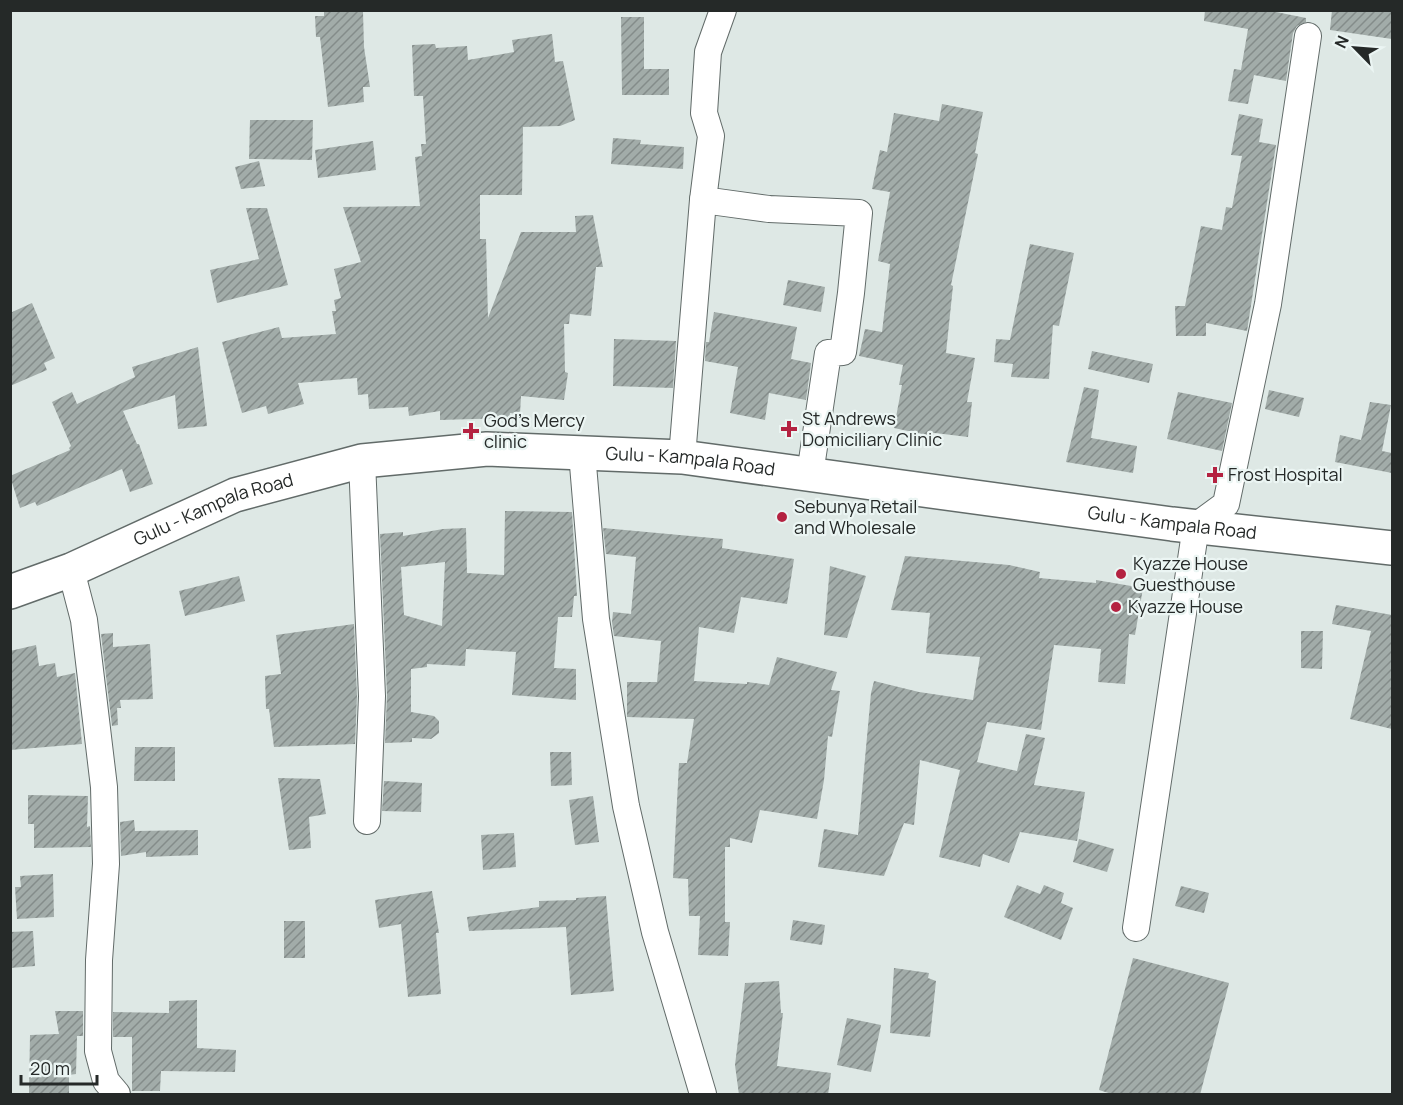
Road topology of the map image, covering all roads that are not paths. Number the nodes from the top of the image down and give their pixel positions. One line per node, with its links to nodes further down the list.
1 (723, 10): 3 (street)
2 (1308, 36): 8 (street)
3 (703, 200): 5 (street); 7 (street)
4 (582, 453): 5 (main road, Gulu - Kampala Road); 6 (main road, Gulu - Kampala Road); 15 (street)
5 (682, 458): 7 (main road, Gulu - Kampala Road)
6 (362, 461): 10 (main road, Gulu - Kampala Road); 12 (street)
7 (810, 474): 8 (main road, Gulu - Kampala Road)
8 (1196, 526): 9 (main road, Gulu - Kampala Road); 13 (street)
9 (1392, 548)
10 (71, 570): 11 (main road, Gulu - Kampala Road); 14 (street)
11 (10, 592)
12 (367, 821)
13 (1136, 928)
14 (117, 1095)
15 (703, 1095)

